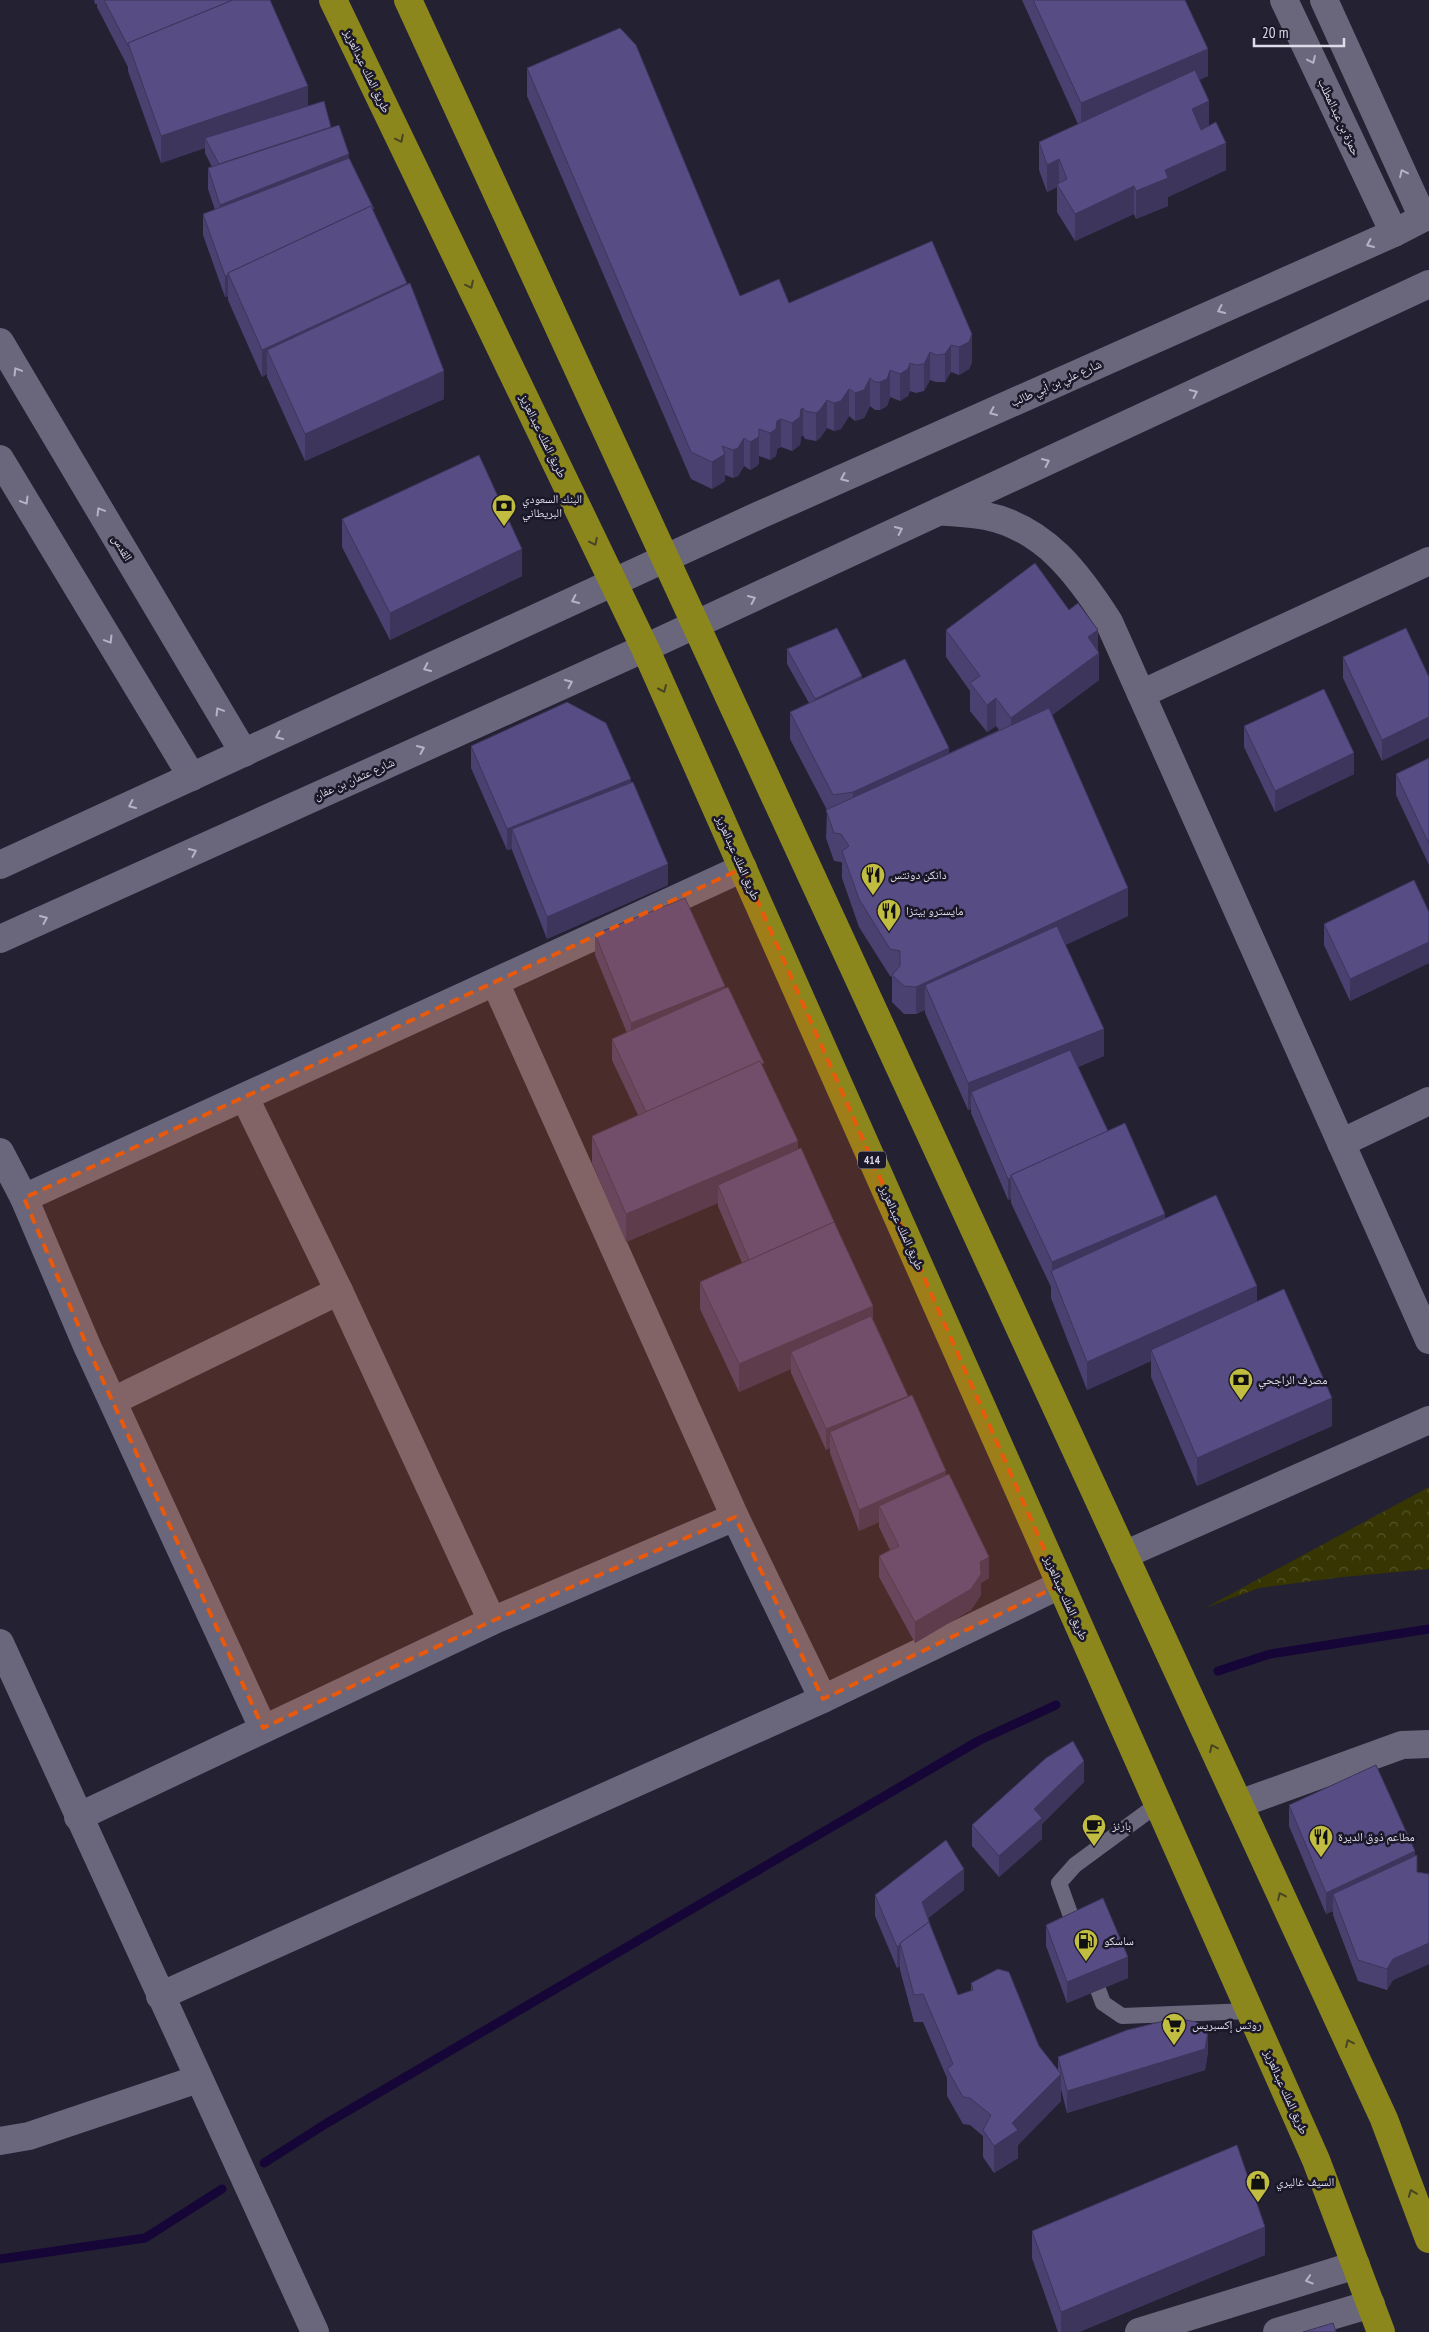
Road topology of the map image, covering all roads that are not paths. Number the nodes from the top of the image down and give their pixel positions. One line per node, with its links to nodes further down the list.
1 (333, 0): 13 (highway, طريق الملك عبدالعزيز / 414, one-way to 13)
2 (408, 0): 11 (highway)
3 (1284, 0): 6 (street, حمزة بن عبدالمطلب, one-way to 6)
4 (1324, 0): 5 (street, one-way to 4)
5 (1426, 216): 6 (street, شارع علي بن أبي طالب)
6 (1394, 233): 11 (street, شارع علي بن أبي طالب, one-way to 11)
7 (1429, 284): 10 (street, one-way to 7)
8 (0, 342): 17 (street, القدس, one-way to 8)
9 (0, 459): 18 (street, one-way to 18)
10 (940, 511): 14 (street, one-way to 10); 16 (street)
11 (674, 554): 13 (street); 14 (highway)
12 (1429, 561): 16 (street)
13 (613, 583): 15 (highway, طريق الملك عبدالعزيز / 414); 17 (street, one-way to 17)
14 (702, 622): 15 (street, شارع عثمان بن عفان); 33 (highway)
15 (645, 648): 20 (highway, طريق الملك عبدالعزيز / 414, one-way to 20); 21 (street, شارع عثمان بن عفان, one-way to 15)
16 (1141, 694): 25 (street)
17 (244, 753): 18 (street)
18 (192, 777): 19 (street, one-way to 19)
19 (0, 865)
20 (743, 868): 22 (street); 34 (highway, طريق الملك عبدالعزيز / 414)
21 (0, 939)
22 (495, 982): 23 (street); 32 (street)
23 (245, 1098): 27 (street); 28 (street)
24 (1429, 1101): 25 (street)
25 (1341, 1143): 29 (street)
26 (0, 1152): 27 (street)
27 (24, 1198): 30 (street)
28 (339, 1291): 30 (street); 35 (street)
29 (1429, 1340)
30 (113, 1401): 38 (street)
31 (1429, 1420): 33 (street)
32 (735, 1517): 35 (street); 37 (street)
33 (1124, 1555): 41 (highway, one-way to 33)
34 (1060, 1585): 37 (street); 40 (highway, طريق الملك عبدالعزيز / 414)
35 (492, 1621): 38 (street)
36 (0, 1642): 42 (street)
37 (822, 1699): 43 (street)
38 (263, 1728): 42 (street)
39 (1429, 1744): 41 (street)
40 (1158, 1804): 44 (highway, طريق الملك عبدالعزيز / 414); 44 (lane)
41 (1239, 1804): 47 (highway, one-way to 41)
42 (78, 1817): 43 (street)
43 (160, 1996): 45 (street)
44 (1250, 2011): 48 (highway, طريق الملك عبدالعزيز / 414)
45 (198, 2079): 46 (street); 50 (street)
46 (0, 2141)
47 (1429, 2239)
48 (1356, 2265): 49 (highway, طريق الملك عبدالعزيز / 414); 51 (street, one-way to 51)
49 (1371, 2304): 52 (street); 53 (highway, طريق الملك عبدالعزيز / 414)
50 (315, 2332)
51 (1139, 2332)
52 (1277, 2332)
53 (1382, 2332)

